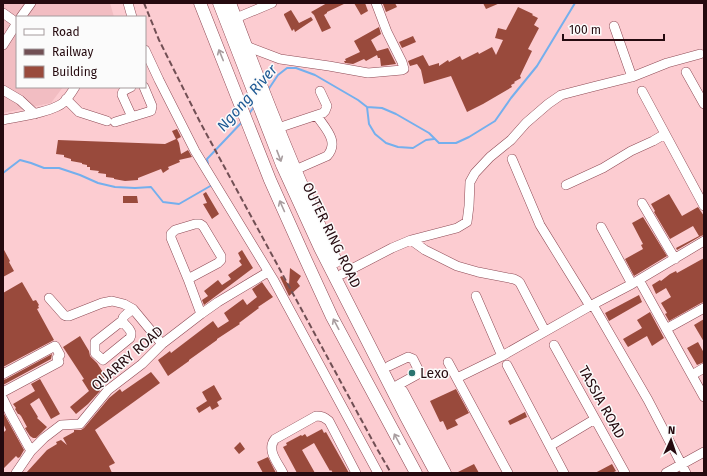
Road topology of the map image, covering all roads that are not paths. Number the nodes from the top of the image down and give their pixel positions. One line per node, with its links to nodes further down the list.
1 (31, 3): 10 (street)
2 (128, 3): 11 (street)
3 (192, 3): 15 (main road)
4 (200, 3): 15 (main road)
5 (219, 3): 21 (main road)
6 (230, 3): 12 (main road)
7 (272, 3): 12 (street)
8 (376, 4): 18 (street)
9 (3, 13): 13 (street)
10 (22, 16)
11 (132, 16)
12 (236, 18): 18 (main road)
13 (16, 22)
14 (16, 25): 17 (street)
15 (210, 26): 85 (main road, one-way to 15)
16 (614, 26): 23 (street)
17 (3, 45)
18 (246, 46): 21 (main road)
19 (146, 52): 24 (street)
20 (700, 54): 23 (street)
21 (248, 64): 35 (main road)
22 (686, 72): 33 (street)
23 (632, 77): 48 (street)
24 (159, 80): 25 (street); 51 (street)
25 (146, 85)
26 (74, 88): 32 (street)
27 (129, 88): 37 (street)
28 (145, 88): 37 (street)
29 (3, 90): 34 (street)
30 (320, 90): 36 (street)
31 (642, 92): 40 (street)
32 (66, 99): 34 (street); 37 (street)
33 (704, 104)
34 (35, 114): 38 (street)
35 (269, 116): 39 (main road); 44 (main road, OUTER RING ROAD, one-way to 44)
36 (317, 116): 39 (street); 42 (street)
37 (132, 117)
38 (3, 120)
39 (278, 128): 42 (main road)
40 (665, 134): 43 (street); 46 (street)
41 (512, 158): 57 (street)
42 (297, 173): 44 (main road); 52 (main road)
43 (566, 185)
44 (294, 191): 62 (main road, OUTER RING ROAD)
45 (642, 203): 50 (street)
46 (704, 206)
47 (601, 227): 54 (street)
48 (411, 240): 52 (street); 64 (street)
49 (704, 241): 50 (street)
50 (675, 259): 54 (street)
51 (268, 272): 60 (street, QUARRY ROAD); 89 (street)
52 (342, 274): 65 (main road)
53 (188, 279): 53 (street); 60 (street)
54 (635, 282): 57 (street); 63 (street)
55 (476, 296): 68 (street)
56 (49, 298): 59 (street)
57 (591, 306): 64 (street); 84 (street)
58 (704, 308): 63 (street)
59 (134, 309): 61 (street); 66 (street)
60 (201, 314): 66 (street, QUARRY ROAD)
61 (123, 320): 61 (street)
62 (360, 326): 65 (main road); 90 (main road, OUTER RING ROAD)
63 (666, 329): 74 (street)
64 (545, 331): 68 (street)
65 (373, 337): 71 (main road)
66 (162, 344): 82 (street, QUARRY ROAD)
67 (554, 345): 80 (street, TASSIA ROAD)
68 (502, 356): 75 (street)
69 (448, 362): 75 (street)
70 (506, 365): 81 (street)
71 (388, 366): 76 (main road); 76 (street)
72 (704, 368): 74 (street)
73 (3, 374): 77 (street)
74 (692, 375): 78 (street)
75 (457, 378): 92 (street)
76 (398, 385): 91 (main road)
77 (3, 392)
78 (704, 397)
79 (3, 399): 82 (street)
80 (596, 419): 81 (street); 94 (street, TASSIA ROAD)
81 (550, 446): 93 (street)
82 (31, 451): 86 (street, QUARRY ROAD)
83 (704, 452): 84 (street)
84 (681, 464): 95 (street); 96 (street)
85 (414, 472)
86 (16, 473)
87 (283, 473): 88 (street)
88 (356, 473)
89 (378, 473)
90 (436, 473)
91 (445, 473)
92 (508, 473)
93 (564, 473)
94 (625, 473)
95 (666, 473)
96 (686, 473)

